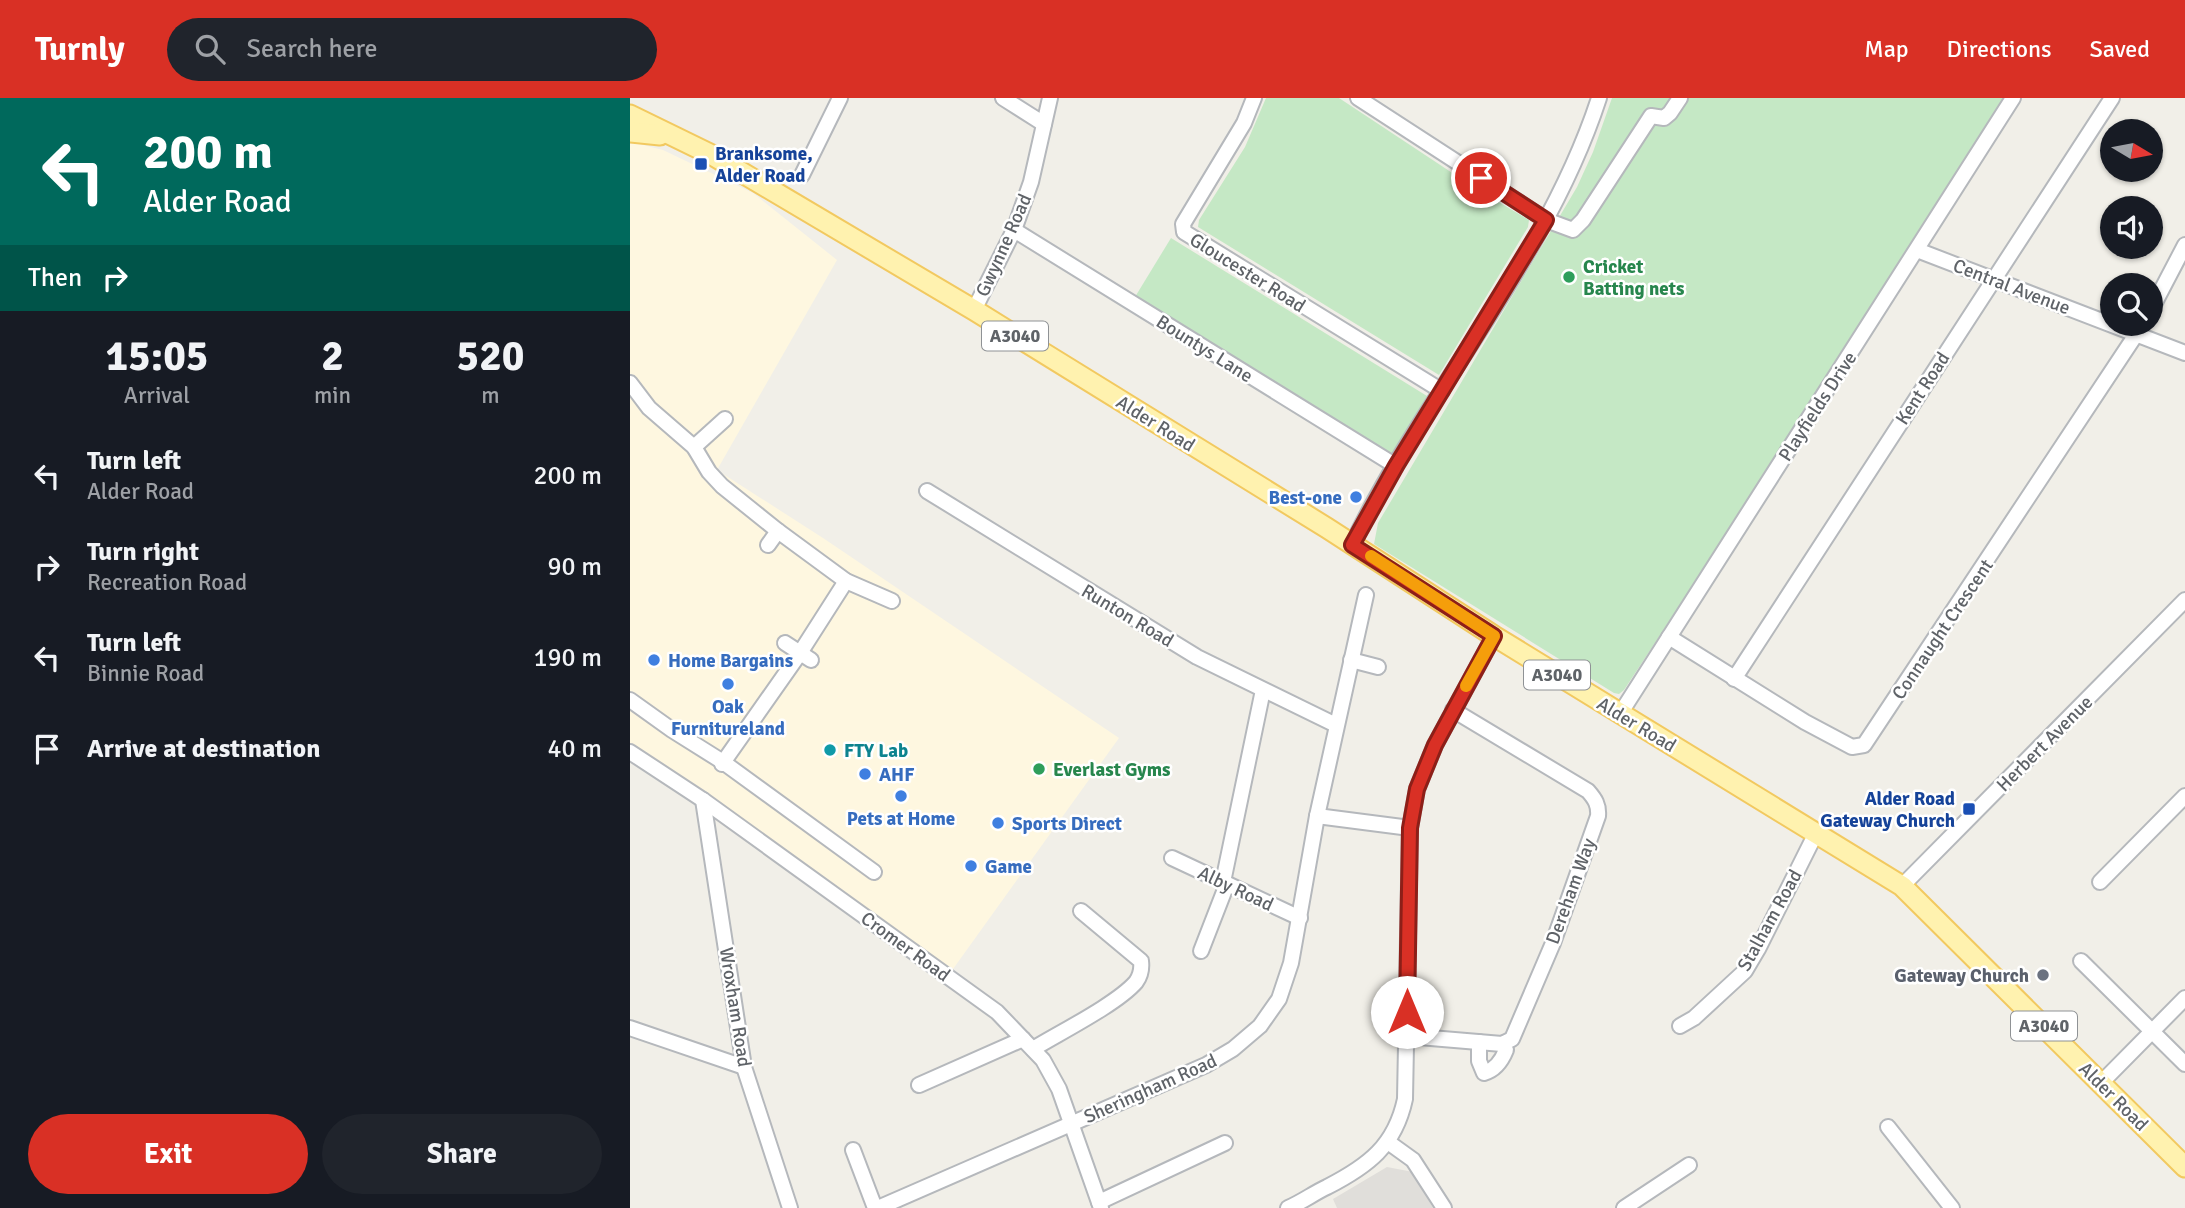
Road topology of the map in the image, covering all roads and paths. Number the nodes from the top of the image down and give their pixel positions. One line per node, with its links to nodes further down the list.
1 (840, 98): 14 (street)
2 (1003, 98): 11 (street)
3 (1049, 98): 11 (street, Gwynne Road)
4 (1254, 98): 27 (street, Gloucester Road)
5 (1357, 98): 15 (street)
6 (1599, 98): 15 (street)
7 (1680, 98): 15 (street)
8 (2012, 98): 18 (street, Playfields Drive)
9 (2112, 98): 19 (street, Kent Road)
10 (630, 115): 13 (main road, Alder Road / A3040)
11 (1044, 124): 16 (street, Gwynne Road)
12 (630, 132): 13 (main road, Alder Road / A3040)
13 (672, 137): 21 (main road, Alder Road / A3040)
14 (802, 175)
15 (1546, 220): 27 (street)
16 (1014, 230): 21 (street, Gwynne Road); 30 (street, Bountys Lane)
17 (2185, 245): 20 (street)
18 (1917, 250): 19 (street, Central Avenue); 40 (street, Playfields Drive)
19 (1993, 278): 22 (street, Central Avenue); 45 (street, Kent Road)
20 (2163, 287)
21 (974, 310): 34 (main road, Alder Road / A3040)
22 (2100, 315)
23 (2136, 336): 45 (street, Connaught Crescent)
24 (2154, 336): 25 (street, Central Avenue)
25 (2185, 353)
26 (631, 386): 29 (street)
27 (1442, 391): 30 (street)
28 (725, 419): 29 (street)
29 (694, 447): 32 (street)
30 (1396, 466): 34 (street)
31 (927, 491): 46 (street, Runton Road)
32 (778, 531): 33 (street); 35 (street)
33 (768, 545)
34 (1352, 545): 39 (main road, Alder Road / A3040)
35 (846, 581): 38 (street); 42 (street)
36 (1366, 595): 43 (street, Sheringham Road)
37 (2185, 600): 62 (street, Herbert Avenue)
38 (892, 601)
39 (1494, 636): 48 (street); 49 (main road, Alder Road / A3040)
40 (1669, 637): 45 (street, Connaught Crescent); 49 (street, Playfields Drive)
41 (785, 643): 42 (street)
42 (806, 657): 52 (street)
43 (1351, 660): 44 (street); 50 (street, Sheringham Road)
44 (1378, 667)
45 (1734, 679)
46 (1263, 690): 50 (street, Runton Road); 61 (street)
47 (630, 700): 52 (street)
48 (1453, 710): 56 (street); 74 (street, Dereham Way)
49 (1620, 714): 57 (main road, Alder Road / A3040)
50 (1336, 725): 55 (street, Sheringham Road)
51 (630, 752): 54 (street, Cromer Road)
52 (722, 763): 59 (street)
53 (2185, 796): 60 (street)
54 (703, 800): 73 (street, Cromer Road); 76 (street, Wroxham Road)
55 (1317, 816): 56 (street); 64 (street, Sheringham Road)
56 (1410, 828): 71 (street)
57 (1816, 833): 62 (main road, Alder Road / A3040); 68 (street, Stalham Road)
58 (1172, 858): 61 (street, Alby Road)
59 (874, 872)
60 (2100, 882)
61 (1225, 883): 64 (street, Alby Road); 65 (street)
62 (1902, 886): 77 (main road, Alder Road / A3040)
63 (1081, 911): 73 (street)
64 (1300, 918): 79 (street, Sheringham Road)
65 (1201, 951)
66 (2081, 961): 70 (street)
67 (2185, 998): 70 (street)
68 (1680, 1026)
69 (630, 1028): 76 (street)
70 (2152, 1031): 75 (street); 77 (street)
71 (1407, 1036): 72 (street); 81 (street)
72 (1479, 1042): 74 (street); 74 (street, Dereham Way)
73 (1028, 1044): 78 (street); 79 (street, Cromer Road)
74 (1502, 1044)
75 (2185, 1064)
76 (744, 1067): 87 (street, Wroxham Road)
77 (2101, 1083): 85 (main road, Alder Road / A3040)
78 (919, 1085)
79 (1071, 1122): 86 (street, Cromer Road); 88 (street, Sheringham Road)
80 (1888, 1127): 92 (street)
81 (1388, 1142): 89 (street); 90 (street)
82 (1225, 1143): 86 (street)
83 (853, 1150): 88 (street)
84 (1689, 1165): 91 (street)
85 (2185, 1167)
86 (1100, 1205)
87 (790, 1208)
88 (877, 1208)
89 (1289, 1208)
90 (1444, 1208)
91 (1624, 1208)
92 (1952, 1208)

